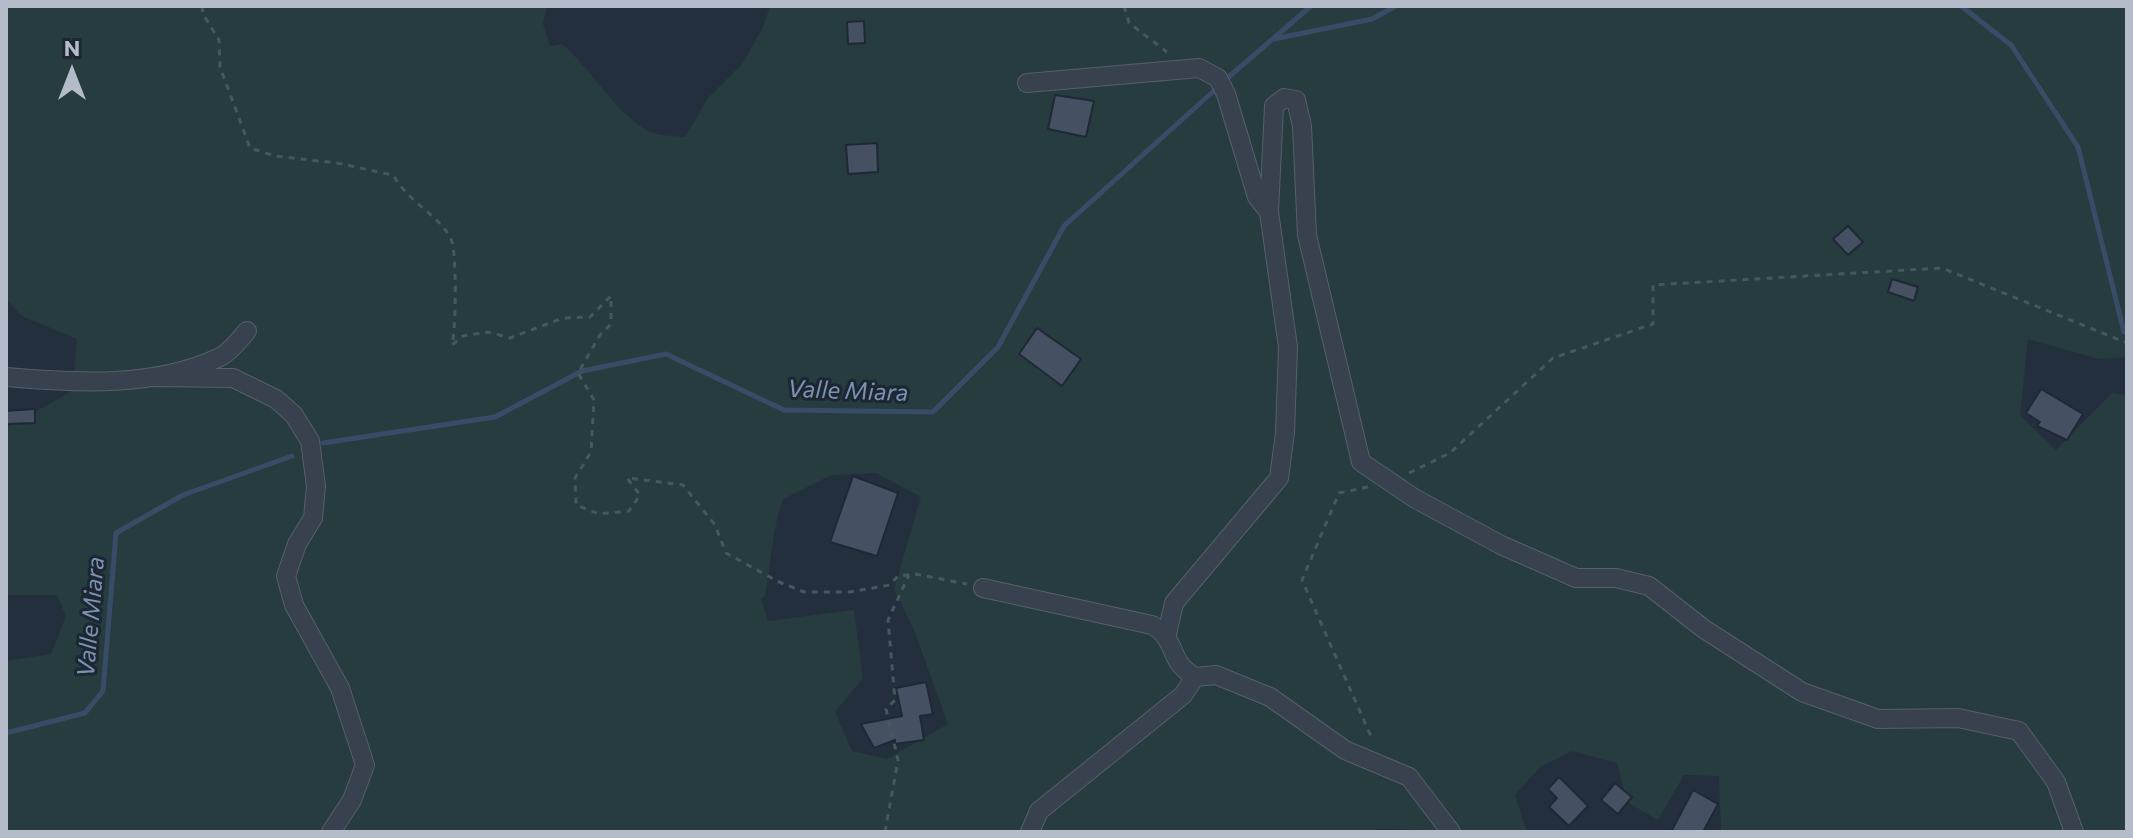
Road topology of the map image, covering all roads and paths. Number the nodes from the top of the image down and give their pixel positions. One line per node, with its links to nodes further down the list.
1 (202, 6): 11 (path)
2 (1124, 6): 3 (path)
3 (1177, 69): 4 (street); 5 (street)
4 (1027, 83)
5 (1269, 212): 10 (street); 13 (street)
6 (247, 331): 9 (street)
7 (2127, 343): 10 (path)
8 (6, 377): 9 (street)
9 (153, 377): 16 (street)
10 (1391, 482): 15 (path); 20 (street)
11 (910, 575): 12 (path); 17 (path)
12 (983, 588): 13 (street)
13 (1167, 634): 14 (street)
14 (1195, 677): 15 (street); 18 (street)
15 (1384, 766): 19 (street)
16 (331, 832)
17 (885, 832)
18 (1030, 832)
19 (1451, 832)
20 (2074, 832)

